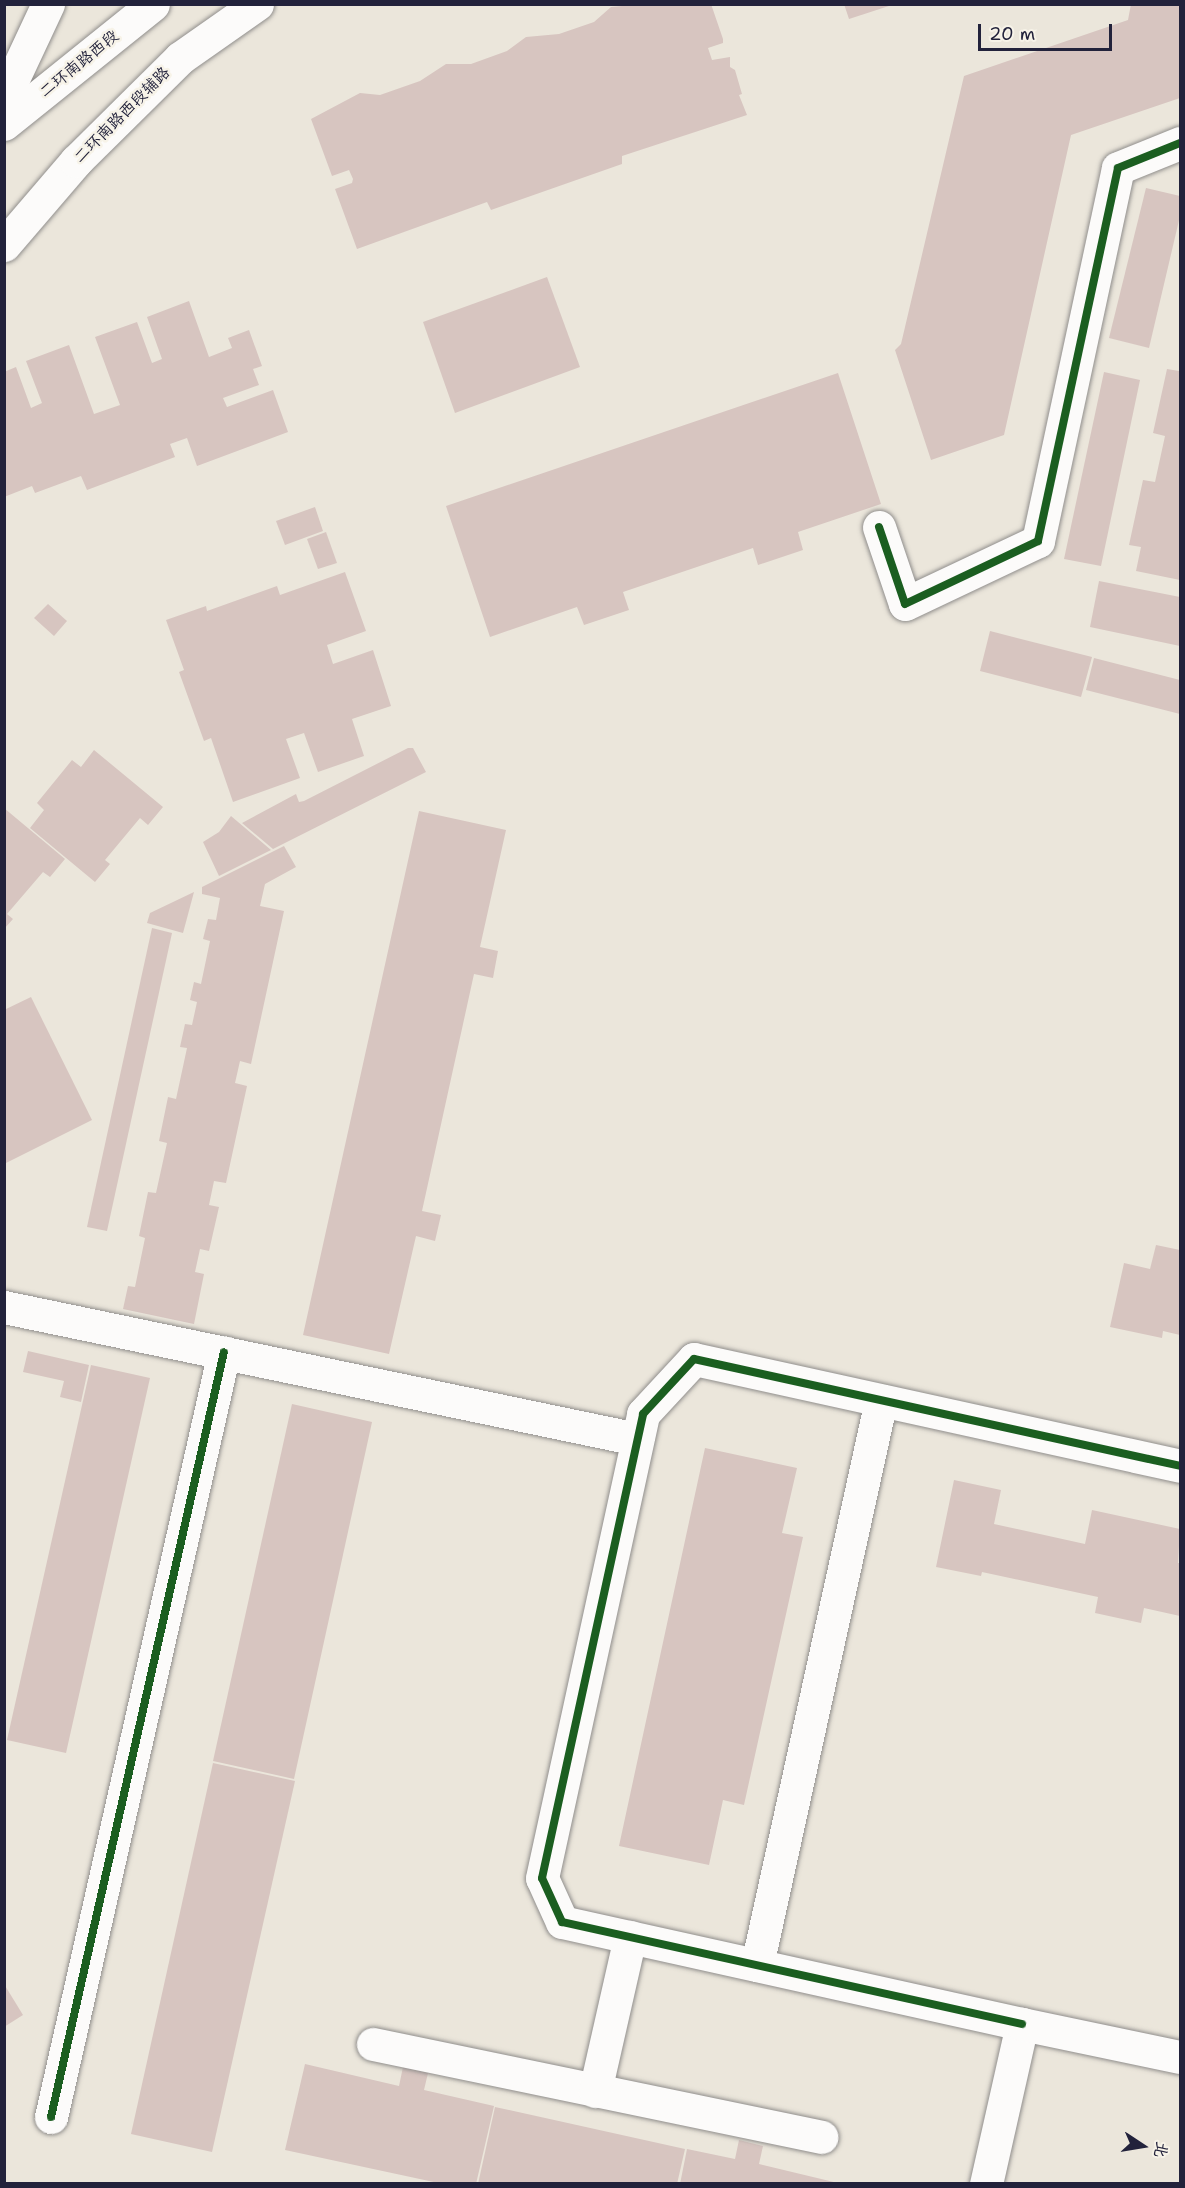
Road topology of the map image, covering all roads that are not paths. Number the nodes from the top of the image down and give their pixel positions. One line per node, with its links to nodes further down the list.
1 (48, 4): 4 (main road)
2 (153, 4): 5 (main road, 二环南路西段)
3 (257, 4): 7 (main road, 二环南路西段辅路)
4 (4, 98)
5 (4, 124)
6 (1180, 143): 8 (main road)
7 (4, 245)
8 (879, 527)
9 (4, 1306): 10 (main road)
10 (224, 1352): 12 (main road); 20 (main road)
11 (881, 1400): 12 (main road); 13 (main road); 15 (main road)
12 (637, 1439): 14 (main road)
13 (1180, 1466)
14 (630, 1937): 15 (main road); 19 (main road)
15 (757, 1965): 16 (main road)
16 (1022, 2024): 18 (main road); 22 (main road)
17 (373, 2044): 19 (main road)
18 (1180, 2057)
19 (594, 2091): 21 (main road)
20 (51, 2117)
21 (821, 2137)
22 (987, 2184)

